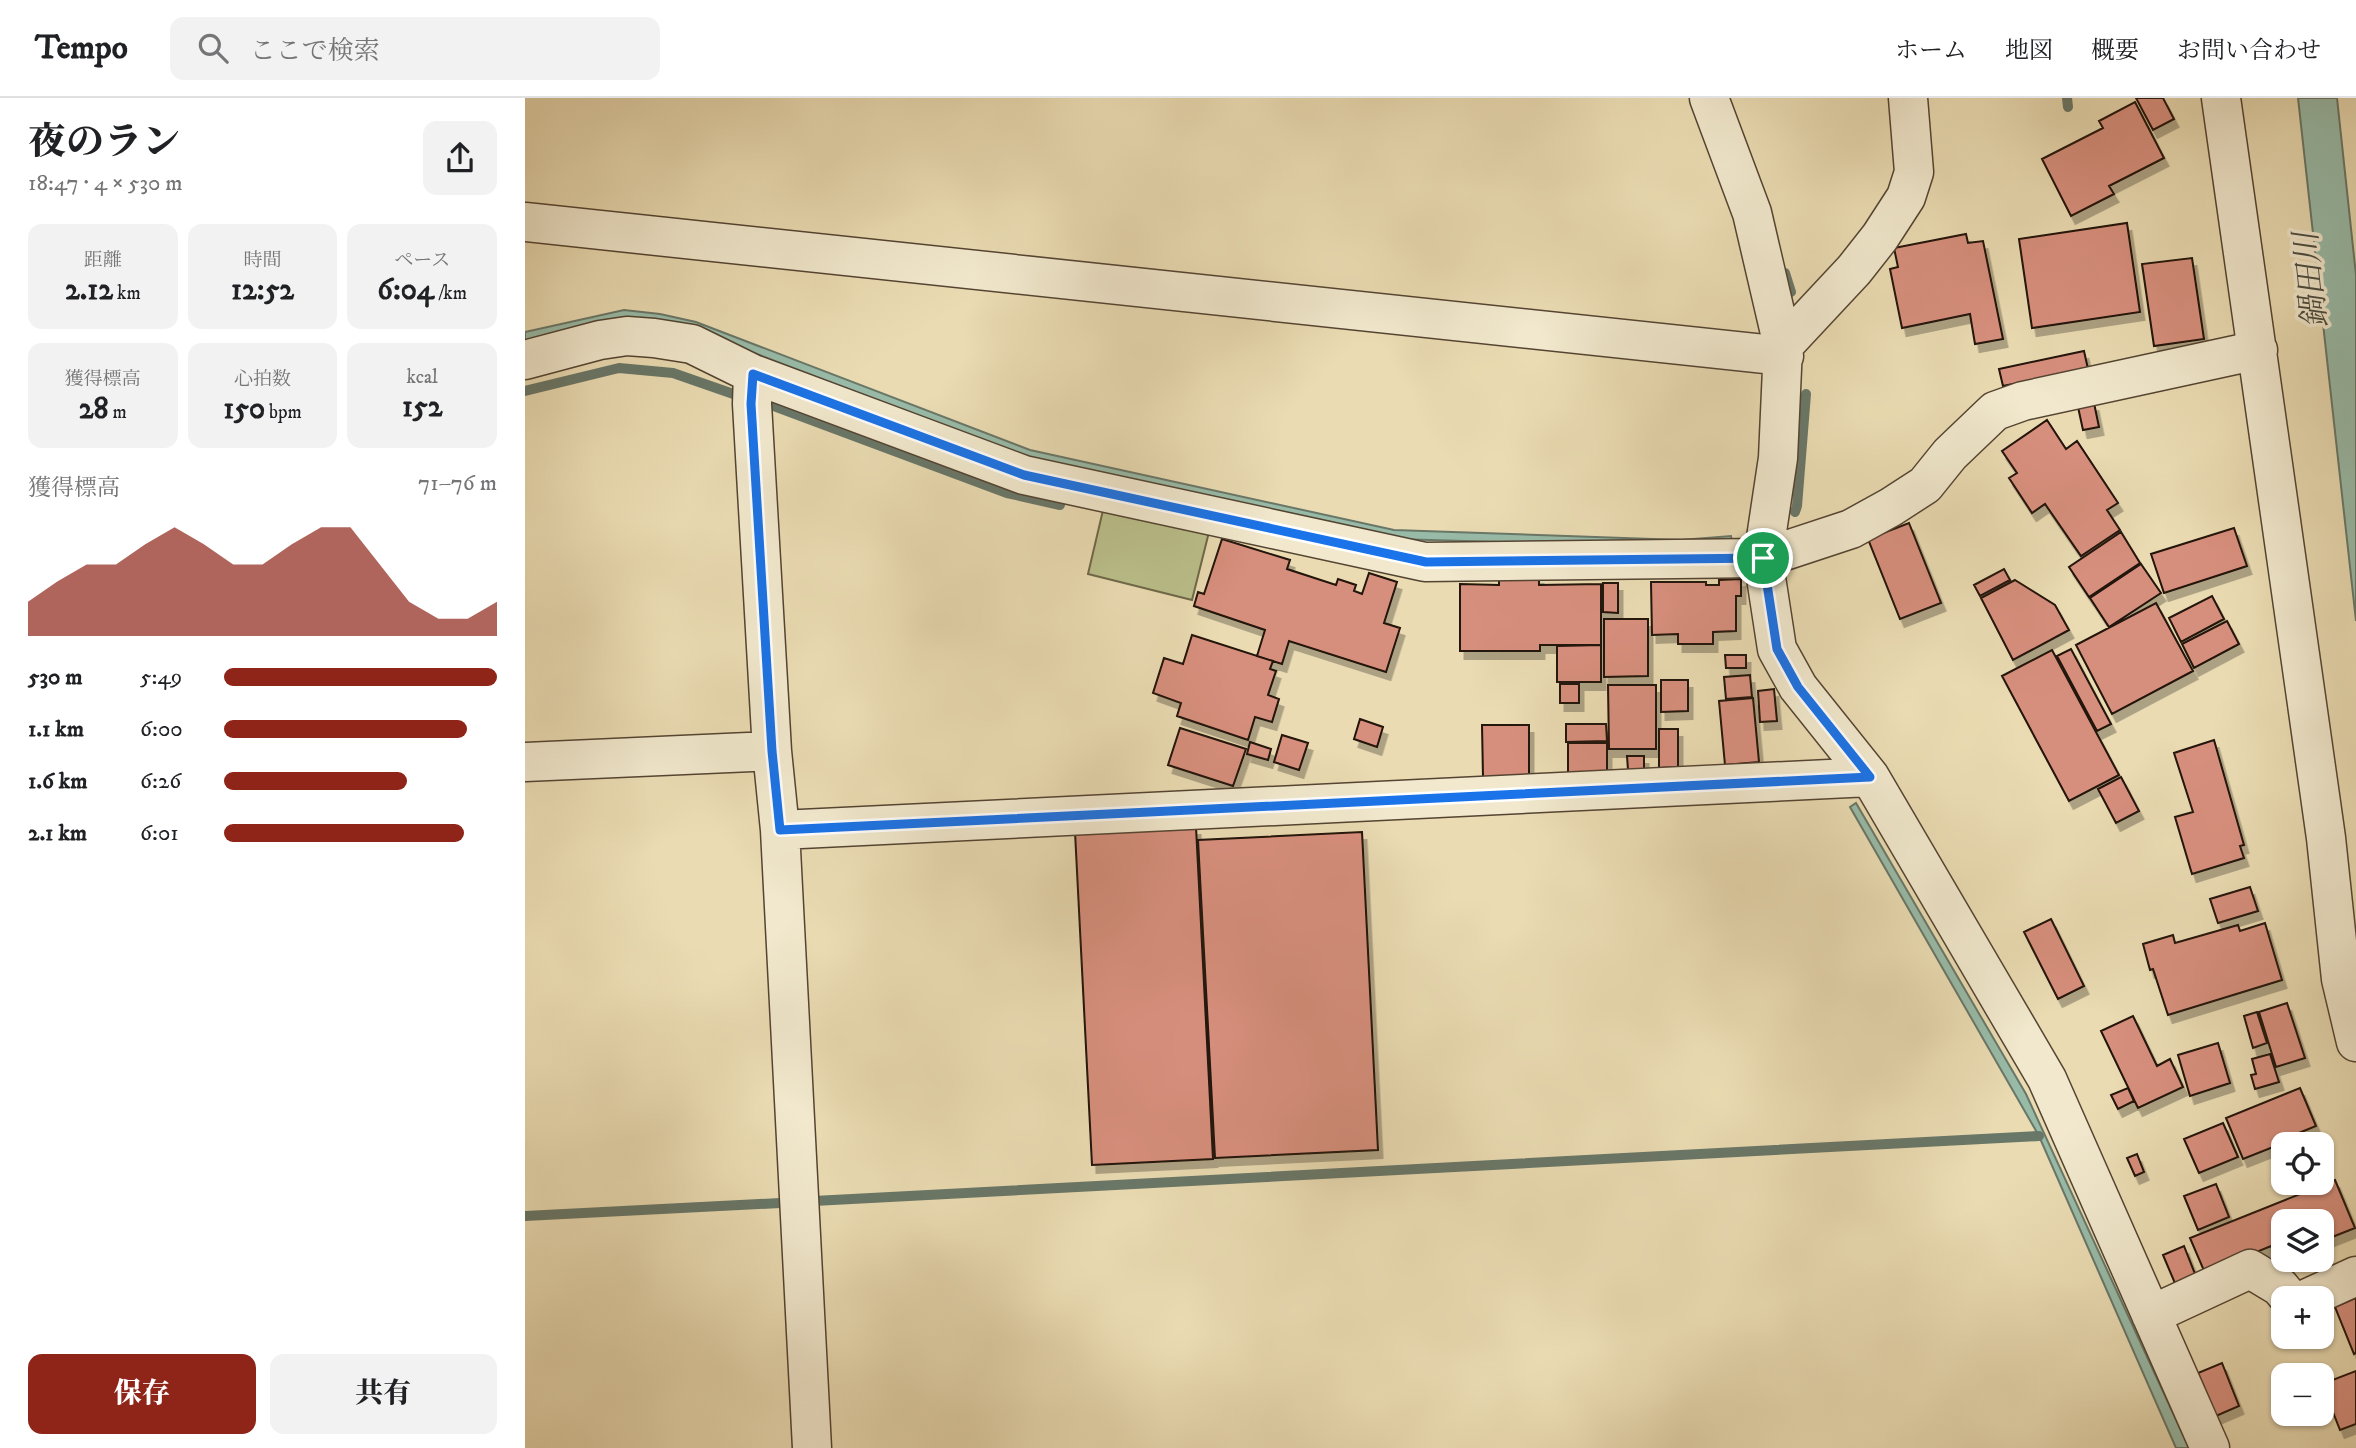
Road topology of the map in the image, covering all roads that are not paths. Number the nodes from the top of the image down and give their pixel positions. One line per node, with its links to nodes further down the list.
1 (1709, 98): 6 (street)
2 (1908, 98): 6 (street)
3 (2221, 98): 5 (street)
4 (525, 222): 6 (street)
5 (2258, 349): 9 (street); 14 (street)
6 (1784, 351): 9 (street)
7 (525, 360): 8 (street)
8 (753, 374): 9 (street); 10 (street)
9 (1763, 558): 12 (street)
10 (772, 751): 11 (street); 13 (street)
11 (525, 762)
12 (1870, 777): 13 (street); 18 (street)
13 (780, 830): 19 (street)
14 (2356, 1042)
15 (2356, 1276): 17 (street)
16 (2278, 1286): 18 (street)
17 (2334, 1286)
18 (2151, 1315): 20 (street)
19 (812, 1448)
20 (2210, 1448)

